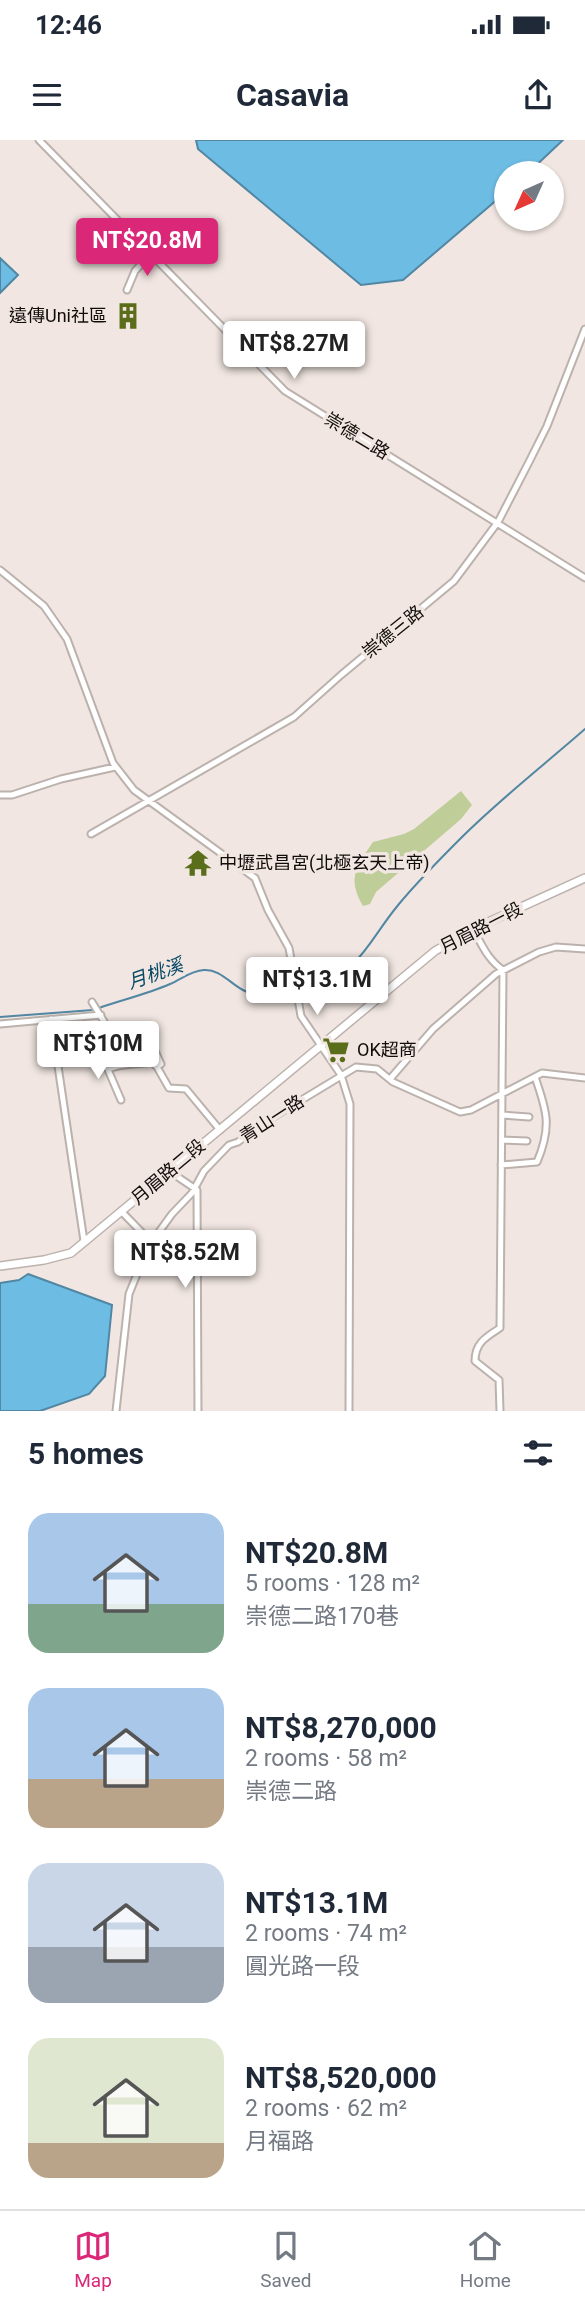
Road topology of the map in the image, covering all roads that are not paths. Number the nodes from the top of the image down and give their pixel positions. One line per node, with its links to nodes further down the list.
1 (39, 140): 2 (street, 崇德二路)
2 (150, 254): 3 (street); 5 (street, 崇德二路)
3 (127, 290)
4 (585, 329): 5 (street, 崇德三路)
5 (498, 522): 7 (street, 崇德二路); 10 (street, 崇德三路)
6 (0, 570): 8 (street)
7 (585, 578)
8 (115, 767): 9 (street); 10 (street)
9 (0, 795)
10 (150, 802): 11 (street, 崇德三路); 20 (street)
11 (90, 834)
12 (585, 878): 13 (street, 月眉路一段)
13 (473, 929): 15 (street); 20 (street, 月眉路一段)
14 (585, 949): 15 (street)
15 (503, 970): 27 (street); 28 (street)
16 (92, 1002): 17 (street)
17 (100, 1013): 18 (street); 22 (street)
18 (51, 1019): 19 (street); 39 (street)
19 (0, 1024)
20 (320, 1044): 24 (street); 32 (street, 月眉路二段)
21 (100, 1051): 23 (street)
22 (158, 1067): 23 (street); 32 (street)
23 (108, 1069): 29 (street)
24 (341, 1075): 27 (street, 青山一路); 37 (street, 青山一路); 44 (street)
25 (536, 1077): 26 (street, 青山一路); 28 (street, 青山一路); 35 (street)
26 (585, 1078)
27 (390, 1079): 28 (street, 青山一路)
28 (502, 1093): 30 (street)
29 (121, 1100)
30 (502, 1115): 31 (street); 33 (street)
31 (529, 1117)
32 (220, 1130): 36 (street, 月眉路二段)
33 (502, 1140): 34 (street); 35 (street)
34 (527, 1141)
35 (501, 1165): 45 (street)
36 (169, 1171): 37 (street); 38 (street, 月眉路二段)
37 (193, 1188): 40 (street, 青山一路); 43 (street)
38 (121, 1211): 39 (street, 月眉路二段); 40 (street)
39 (84, 1241): 41 (street, 月眉路二段)
40 (151, 1242): 42 (street, 青山一路)
41 (0, 1266)
42 (116, 1411)
43 (198, 1411)
44 (349, 1411)
45 (500, 1411)

